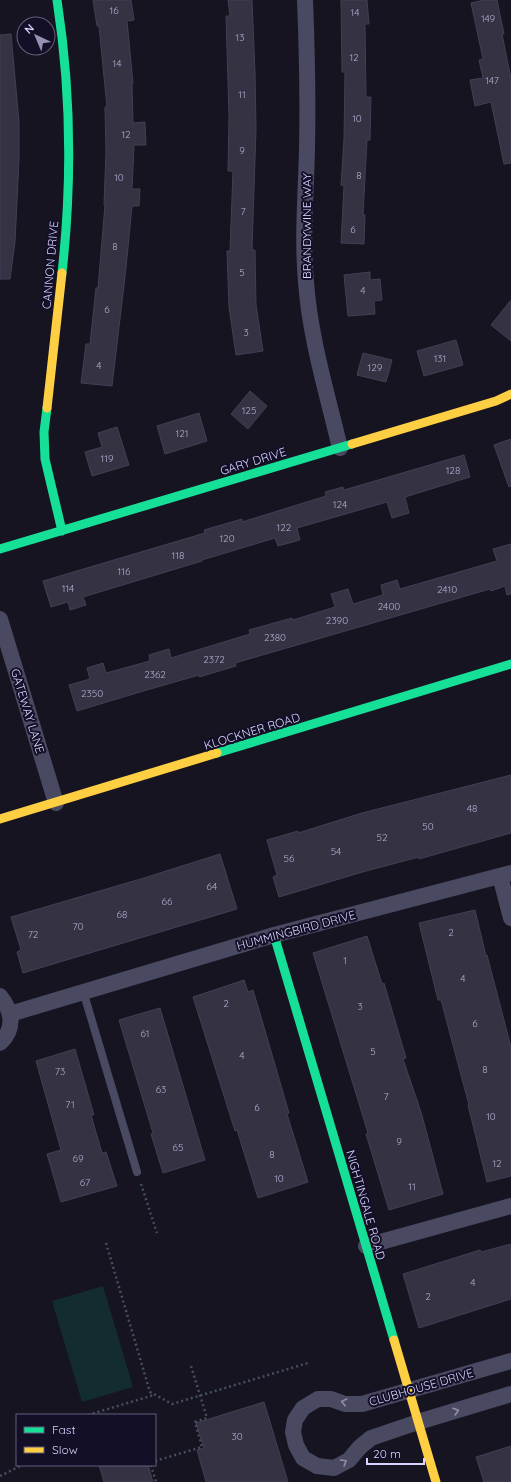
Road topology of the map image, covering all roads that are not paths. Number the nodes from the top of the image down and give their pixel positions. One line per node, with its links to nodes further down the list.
1 (57, 0): 5 (street, CANNON DRIVE)
2 (305, 0): 4 (street, BRANDYWINE WAY)
3 (511, 394): 4 (street, GARY DRIVE)
4 (340, 448): 5 (street, GARY DRIVE)
5 (62, 531): 6 (street, GARY DRIVE)
6 (0, 549)
7 (0, 619): 9 (street, GATEWAY LANE)
8 (511, 664): 9 (street, KLOCKNER ROAD)
9 (56, 803): 10 (street, KLOCKNER ROAD)
10 (0, 820)
11 (506, 874): 12 (street); 13 (street, HUMMINGBIRD DRIVE)
12 (511, 918)
13 (274, 935): 14 (street, HUMMINGBIRD DRIVE); 20 (street, NIGHTINGALE ROAD)
14 (83, 991): 16 (street, HUMMINGBIRD DRIVE); 18 (lane)
15 (0, 996): 16 (street)
16 (10, 1014): 17 (street)
17 (0, 1043)
18 (138, 1172)
19 (511, 1206): 20 (street)
20 (366, 1246): 22 (street, NIGHTINGALE ROAD)
21 (511, 1361): 22 (street, CLUBHOUSE DRIVE)
22 (408, 1392): 24 (street, NIGHTINGALE ROAD); 24 (street, CLUBHOUSE DRIVE, one-way to 24)
23 (511, 1394): 24 (street, CLUBHOUSE DRIVE, one-way to 23)
24 (418, 1422): 25 (street, NIGHTINGALE ROAD)
25 (436, 1482)

